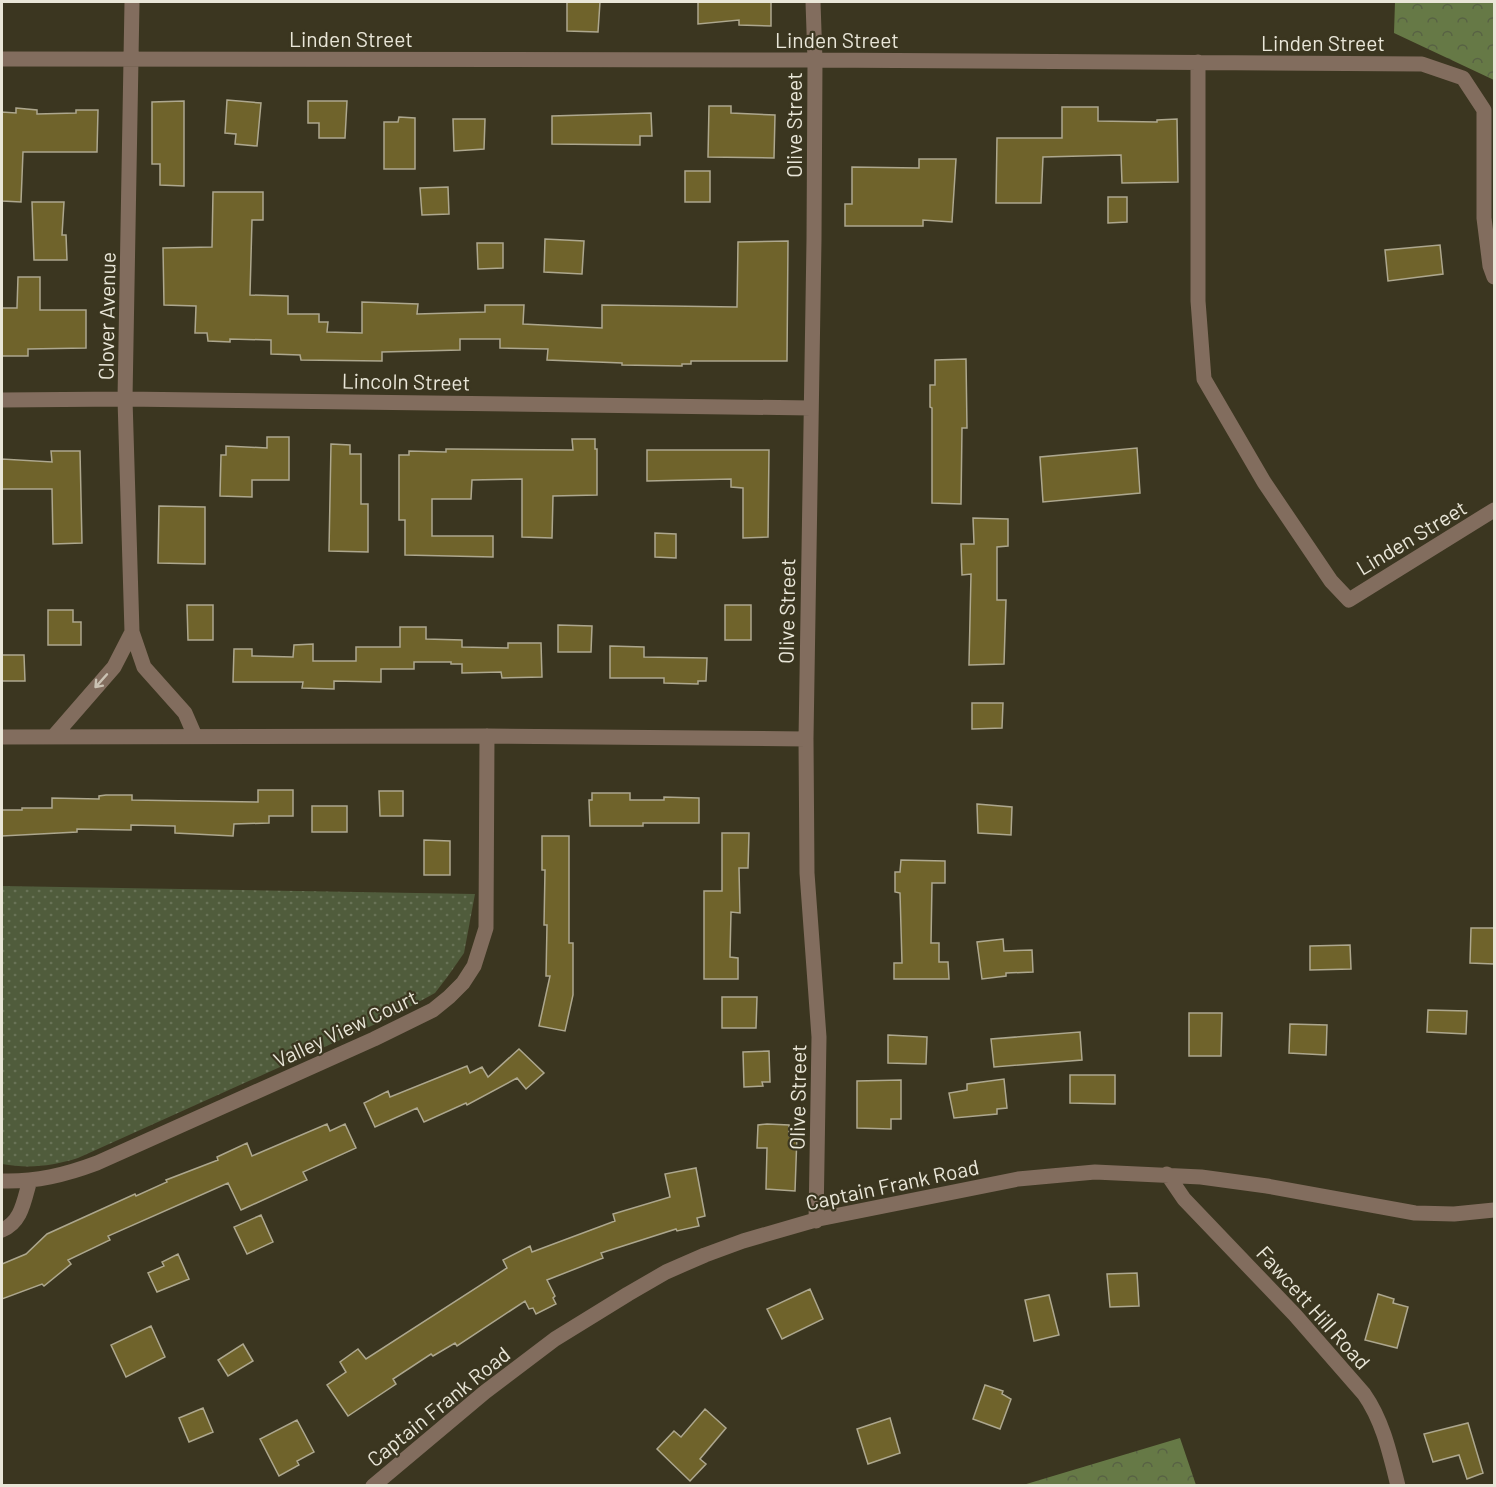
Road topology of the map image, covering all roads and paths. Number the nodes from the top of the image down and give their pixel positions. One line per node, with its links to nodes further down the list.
1 (132, 2): 3 (street, Clover Avenue)
2 (813, 2): 5 (street, Olive Street)
3 (132, 58): 4 (street, Linden Street); 5 (street, Linden Street); 8 (street, Clover Avenue)
4 (2, 59)
5 (815, 60): 6 (street, Linden Street); 10 (street, Olive Street)
6 (1198, 62): 7 (street, Linden Street); 11 (street, Linden Street)
7 (1494, 277)
8 (125, 399): 9 (street, Lincoln Street); 10 (street, Lincoln Street); 12 (street, Clover Avenue)
9 (2, 400)
10 (811, 408): 17 (street, Olive Street)
11 (1494, 510)
12 (132, 632): 13 (street, one-way to 13); 14 (street)
13 (54, 736): 14 (street); 16 (street)
14 (195, 736): 15 (street)
15 (487, 736): 17 (street); 19 (street, Valley View Court)
16 (2, 737)
17 (806, 739): 22 (street, Olive Street)
18 (1167, 1174): 21 (street, Captain Frank Road); 22 (street, Captain Frank Road); 25 (street, Fawcett Hill Road)
19 (30, 1180): 20 (street, Valley View Court); 23 (street)
20 (2, 1181)
21 (1494, 1210)
22 (816, 1221): 24 (street, Captain Frank Road)
23 (2, 1230)
24 (373, 1485)
25 (1398, 1485)

